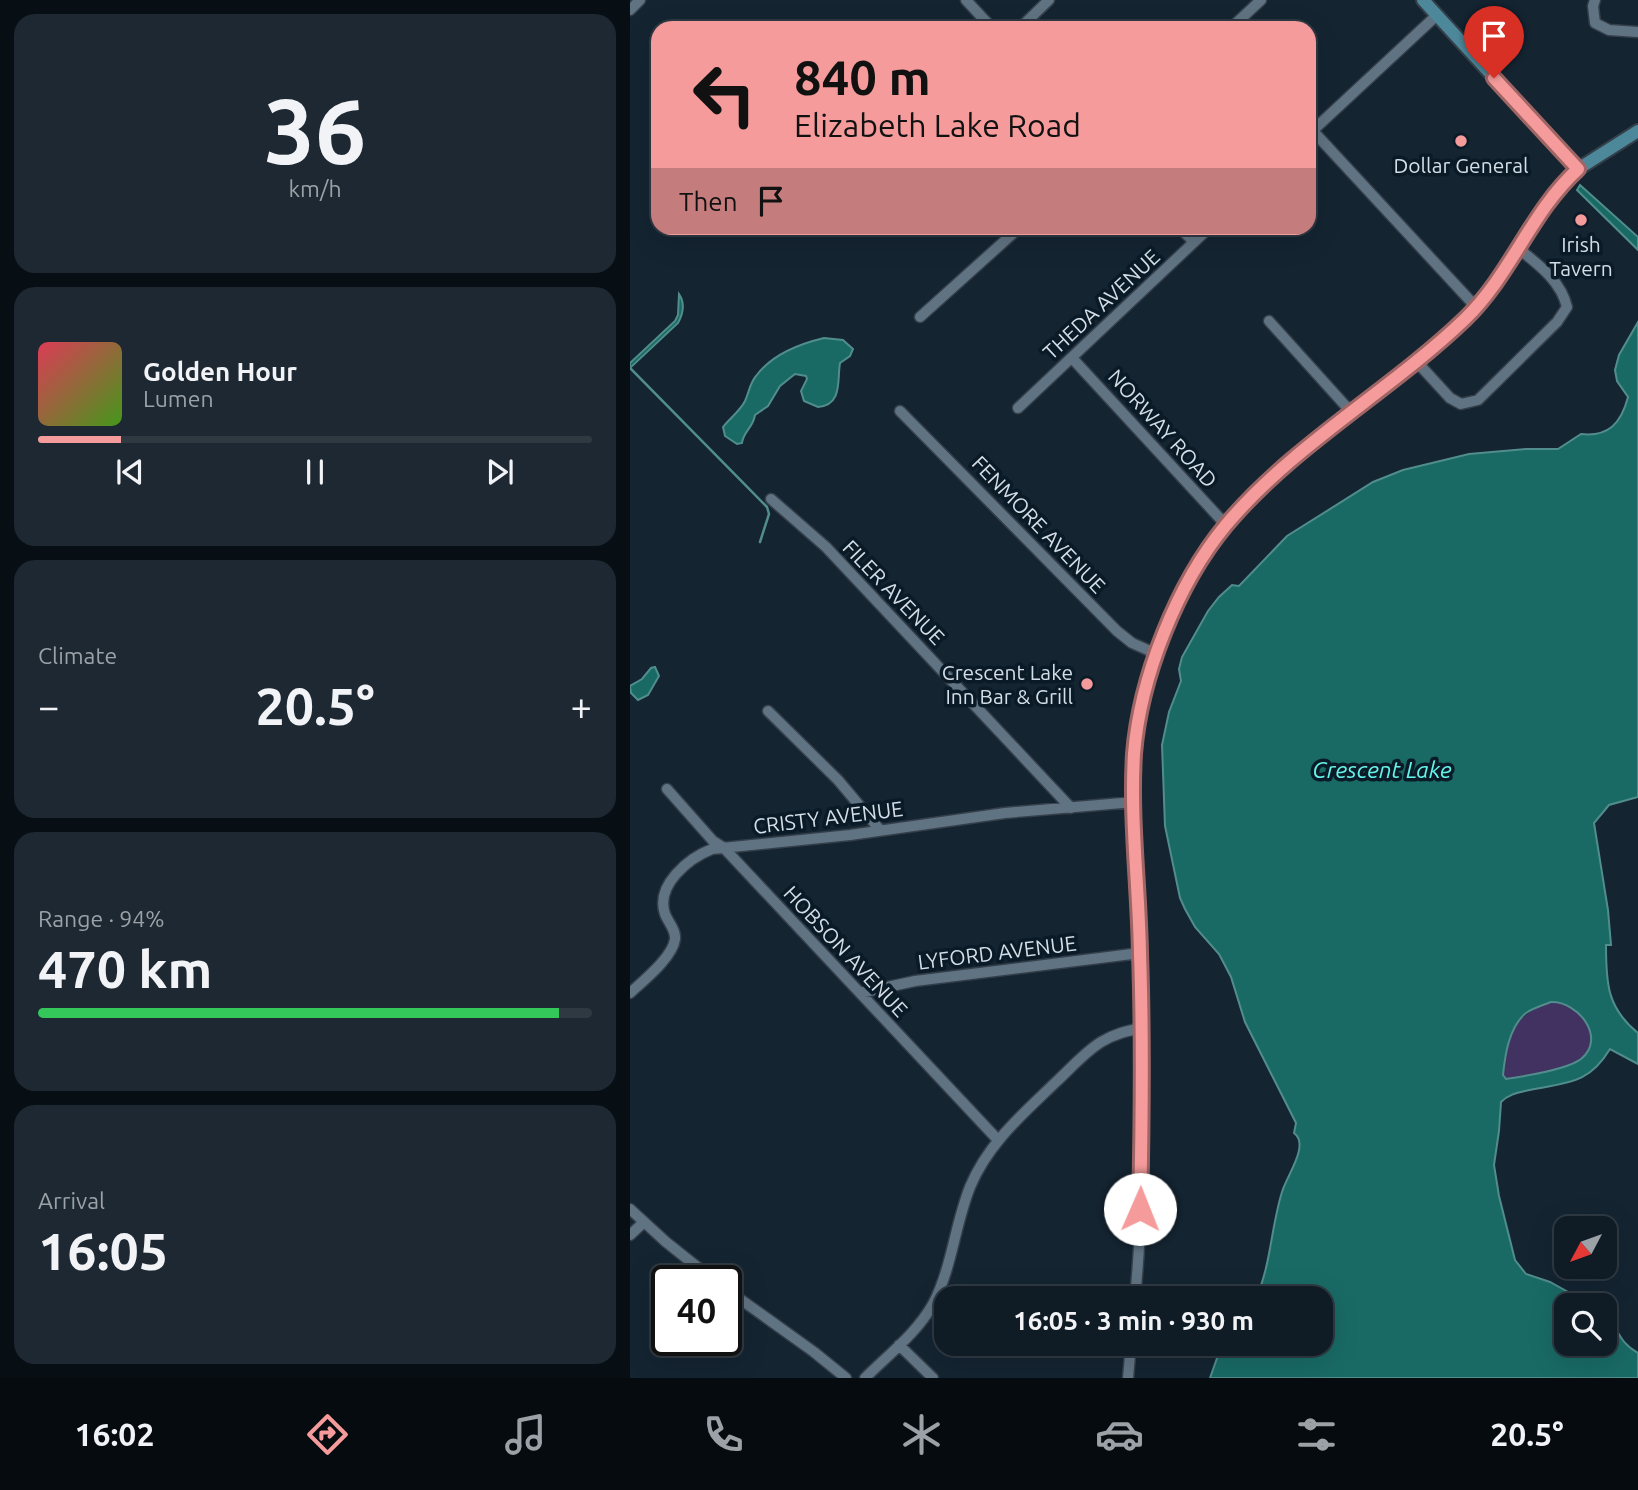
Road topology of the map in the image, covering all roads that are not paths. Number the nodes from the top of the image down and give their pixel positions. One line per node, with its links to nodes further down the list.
1 (640, 0): 7 (street)
2 (966, 0): 9 (street)
3 (1049, 0): 10 (street)
4 (1261, 0): 11 (street)
5 (1423, 0): 8 (main road)
6 (1595, 0): 12 (street)
7 (631, 8)
8 (1437, 15): 13 (street); 16 (main road)
9 (986, 21)
10 (1027, 21)
11 (1238, 21)
12 (1638, 32)
13 (1316, 128)
14 (1638, 131): 16 (main road)
15 (1316, 138): 22 (street)
16 (1578, 169): 21 (street)
17 (1011, 235): 23 (street)
18 (1187, 235): 20 (street)
19 (1202, 235): 20 (street, THEDA AVENUE)
20 (1194, 242): 25 (street, THEDA AVENUE)
21 (1519, 249): 22 (street); 26 (street)
22 (1476, 307): 26 (street)
23 (920, 317)
24 (1269, 321): 29 (street)
25 (1072, 358): 27 (street, THEDA AVENUE); 31 (street, NORWAY ROAD)
26 (1416, 360): 29 (street)
27 (1018, 408)
28 (900, 411): 32 (street, FENMORE AVENUE)
29 (1352, 413): 31 (street)
30 (771, 499): 36 (street, FILER AVENUE)
31 (1226, 525): 32 (street)
32 (1157, 654): 35 (street)
33 (768, 710): 37 (street)
34 (667, 789): 38 (street, HOBSON AVENUE)
35 (1134, 803): 36 (street, CRISTY AVENUE); 39 (street)
36 (1071, 808): 37 (street, CRISTY AVENUE)
37 (880, 830): 38 (street, CRISTY AVENUE)
38 (724, 848): 40 (street, CRISTY AVENUE); 41 (street, HOBSON AVENUE)
39 (1140, 953): 41 (street, LYFORD AVENUE); 42 (street)
40 (630, 993)
41 (860, 993): 43 (street, HOBSON AVENUE)
42 (1141, 1028): 43 (street); 48 (street)
43 (998, 1140): 50 (street)
44 (630, 1209): 45 (street)
45 (643, 1223): 46 (street); 47 (street)
46 (630, 1235)
47 (695, 1265)
48 (1136, 1286)
49 (742, 1300): 52 (street)
50 (900, 1345): 53 (street); 54 (street)
51 (1130, 1356): 55 (street)
52 (846, 1378)
53 (864, 1378)
54 (933, 1378)
55 (1128, 1378)

